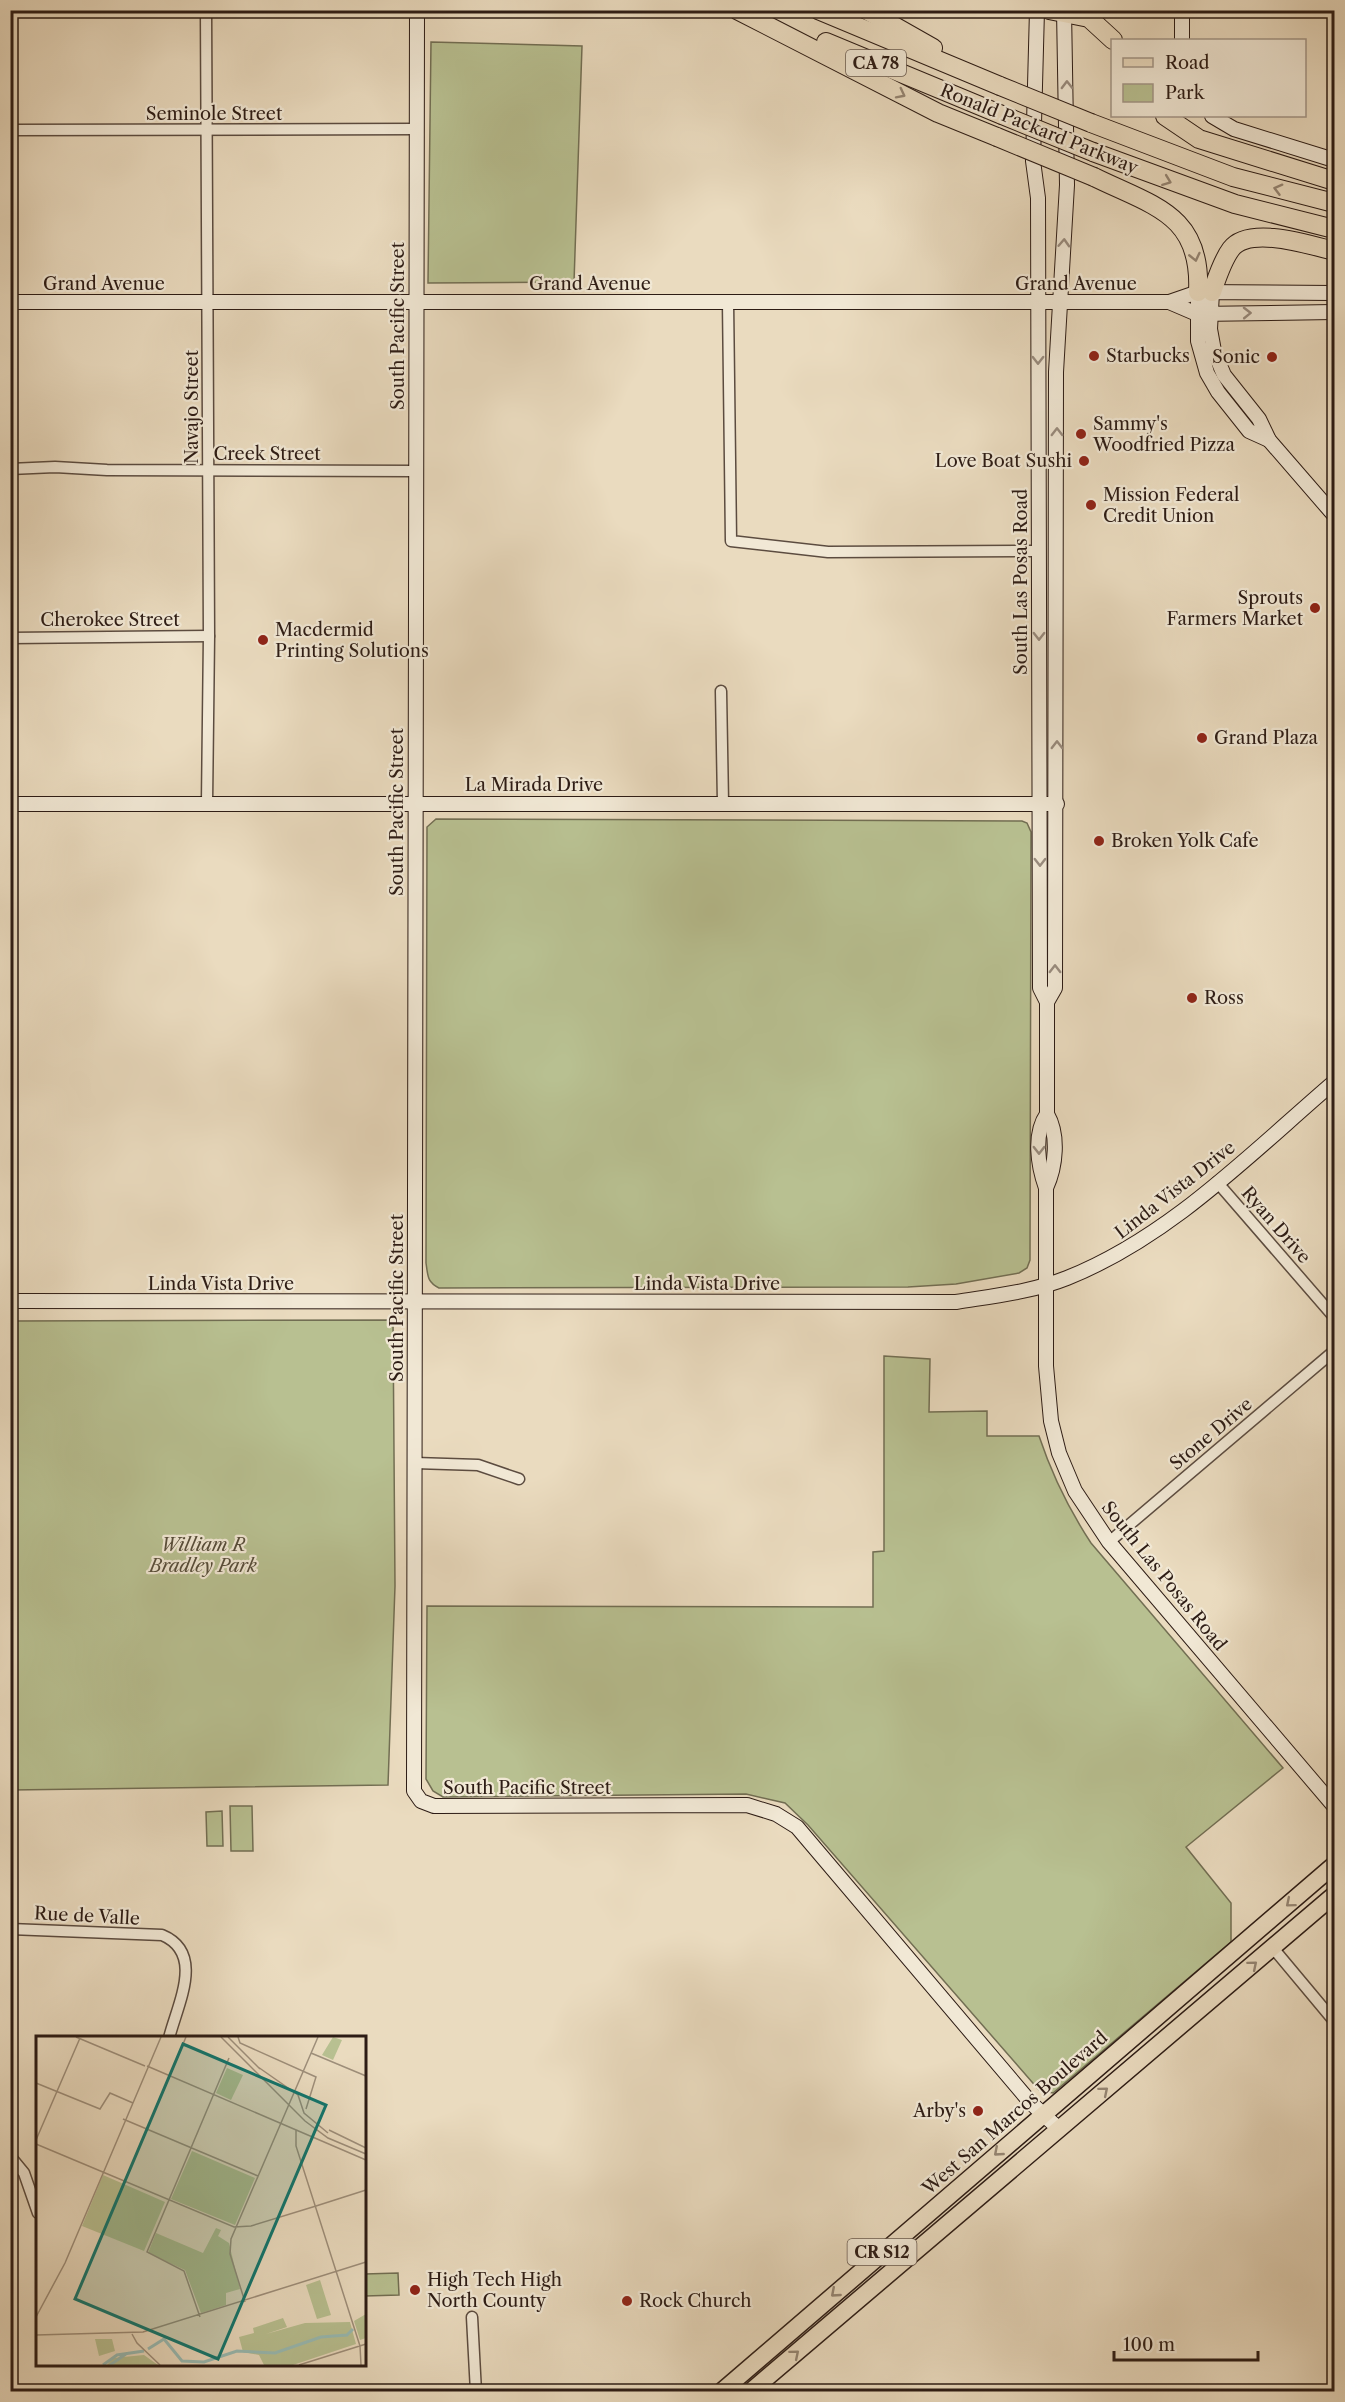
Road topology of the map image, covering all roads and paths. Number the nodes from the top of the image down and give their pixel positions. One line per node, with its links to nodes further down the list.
1 (206, 10): 17 (street, Navajo Street)
2 (417, 10): 15 (main road, South Pacific Street)
3 (736, 10): 23 (highway, one-way to 23, bridge)
4 (750, 10): 21 (highway, Ronald Packard Parkway / CA 78, one-way to 21, bridge)
5 (818, 10): 12 (highway, Ronald Packard Parkway / CA 78)
6 (866, 10): 12 (highway)
7 (1037, 10): 29 (main road, South Las Posas Road)
8 (1182, 10): 11 (main road)
9 (1059, 12): 10 (highway); 30 (main road, South Las Posas Road, one-way to 9)
10 (1112, 39)
11 (1182, 39)
12 (1000, 86): 20 (highway, Ronald Packard Parkway / CA 78, one-way to 12, bridge)
13 (1167, 117): 19 (highway)
14 (1214, 117): 18 (main road)
15 (417, 129): 17 (street, Seminole Street); 26 (main road, South Pacific Street)
16 (10, 130): 17 (street, Seminole Street)
17 (207, 131): 25 (street, Navajo Street)
18 (1335, 160)
19 (1335, 181)
20 (1335, 203)
21 (1335, 230)
22 (1335, 251): 23 (highway)
23 (1205, 292): 24 (main road, Grand Avenue); 31 (main road, Grand Avenue); 34 (main road)
24 (1335, 293)
25 (208, 301): 26 (main road, Grand Avenue); 27 (main road, Grand Avenue); 37 (street, Navajo Street)
26 (417, 301): 28 (main road, Grand Avenue); 38 (main road, South Pacific Street)
27 (10, 302)
28 (728, 302): 29 (main road, Grand Avenue); 40 (street)
29 (1038, 302): 30 (main road, Grand Avenue); 40 (main road, South Las Posas Road, one-way to 40)
30 (1061, 302): 31 (main road, Grand Avenue); 49 (main road, South Las Posas Road, one-way to 30)
31 (1169, 302): 34 (main road, Grand Avenue)
32 (1335, 302): 33 (main road)
33 (1329, 312): 34 (main road, Grand Avenue, one-way to 33)
34 (1204, 314): 35 (main road); 35 (main road)
35 (1269, 440): 39 (main road)
36 (10, 469): 37 (street, Creek Street)
37 (208, 470): 38 (street, Creek Street); 41 (street, Navajo Street)
38 (416, 471): 45 (main road, South Pacific Street)
39 (1335, 515)
40 (1039, 551): 48 (main road, South Las Posas Road, one-way to 48)
41 (209, 636): 42 (street, Cherokee Street); 44 (street, Navajo Street)
42 (10, 638)
43 (721, 692): 46 (street)
44 (207, 803): 45 (main road, La Mirada Drive); 47 (main road, La Mirada Drive)
45 (415, 803): 46 (main road, La Mirada Drive); 55 (main road, South Pacific Street)
46 (723, 803): 48 (main road, La Mirada Drive)
47 (10, 804)
48 (1040, 804): 49 (main road, La Mirada Drive); 50 (main road, South Las Posas Road, one-way to 50)
49 (1057, 804): 50 (main road, South Las Posas Road, one-way to 49)
50 (1047, 1002): 53 (main road, South Las Posas Road)
51 (1335, 1082): 52 (main road, Linda Vista Drive)
52 (1217, 1182): 53 (main road, Linda Vista Drive); 56 (street, Ryan Drive)
53 (1047, 1285): 55 (main road, Linda Vista Drive); 60 (main road, South Las Posas Road)
54 (10, 1301): 55 (main road, Linda Vista Drive)
55 (415, 1303): 58 (main road, South Pacific Street)
56 (1335, 1317)
57 (1335, 1351): 60 (street, Stone Drive)
58 (415, 1463): 59 (street); 68 (main road, South Pacific Street)
59 (519, 1479)
60 (1109, 1542): 61 (main road, South Las Posas Road)
61 (1335, 1806)
62 (1335, 1865): 68 (main road, West San Marcos Boulevard / CR S12, one-way to 68)
63 (1335, 1895): 65 (main road, CR S12)
64 (10, 1929): 67 (street, Rue de Valle)
65 (1273, 1948): 66 (street); 69 (main road, CR S12, one-way to 65)
66 (1335, 2021)
67 (169, 2036)
68 (1043, 2113): 69 (main road, South Pacific Street); 74 (main road, West San Marcos Boulevard / CR S12, one-way to 74)
69 (1059, 2129): 75 (main road, CR S12, one-way to 69)
70 (10, 2156): 71 (street)
71 (36, 2207)
72 (472, 2317): 73 (street)
73 (476, 2391)
74 (721, 2391)
75 (750, 2391)

